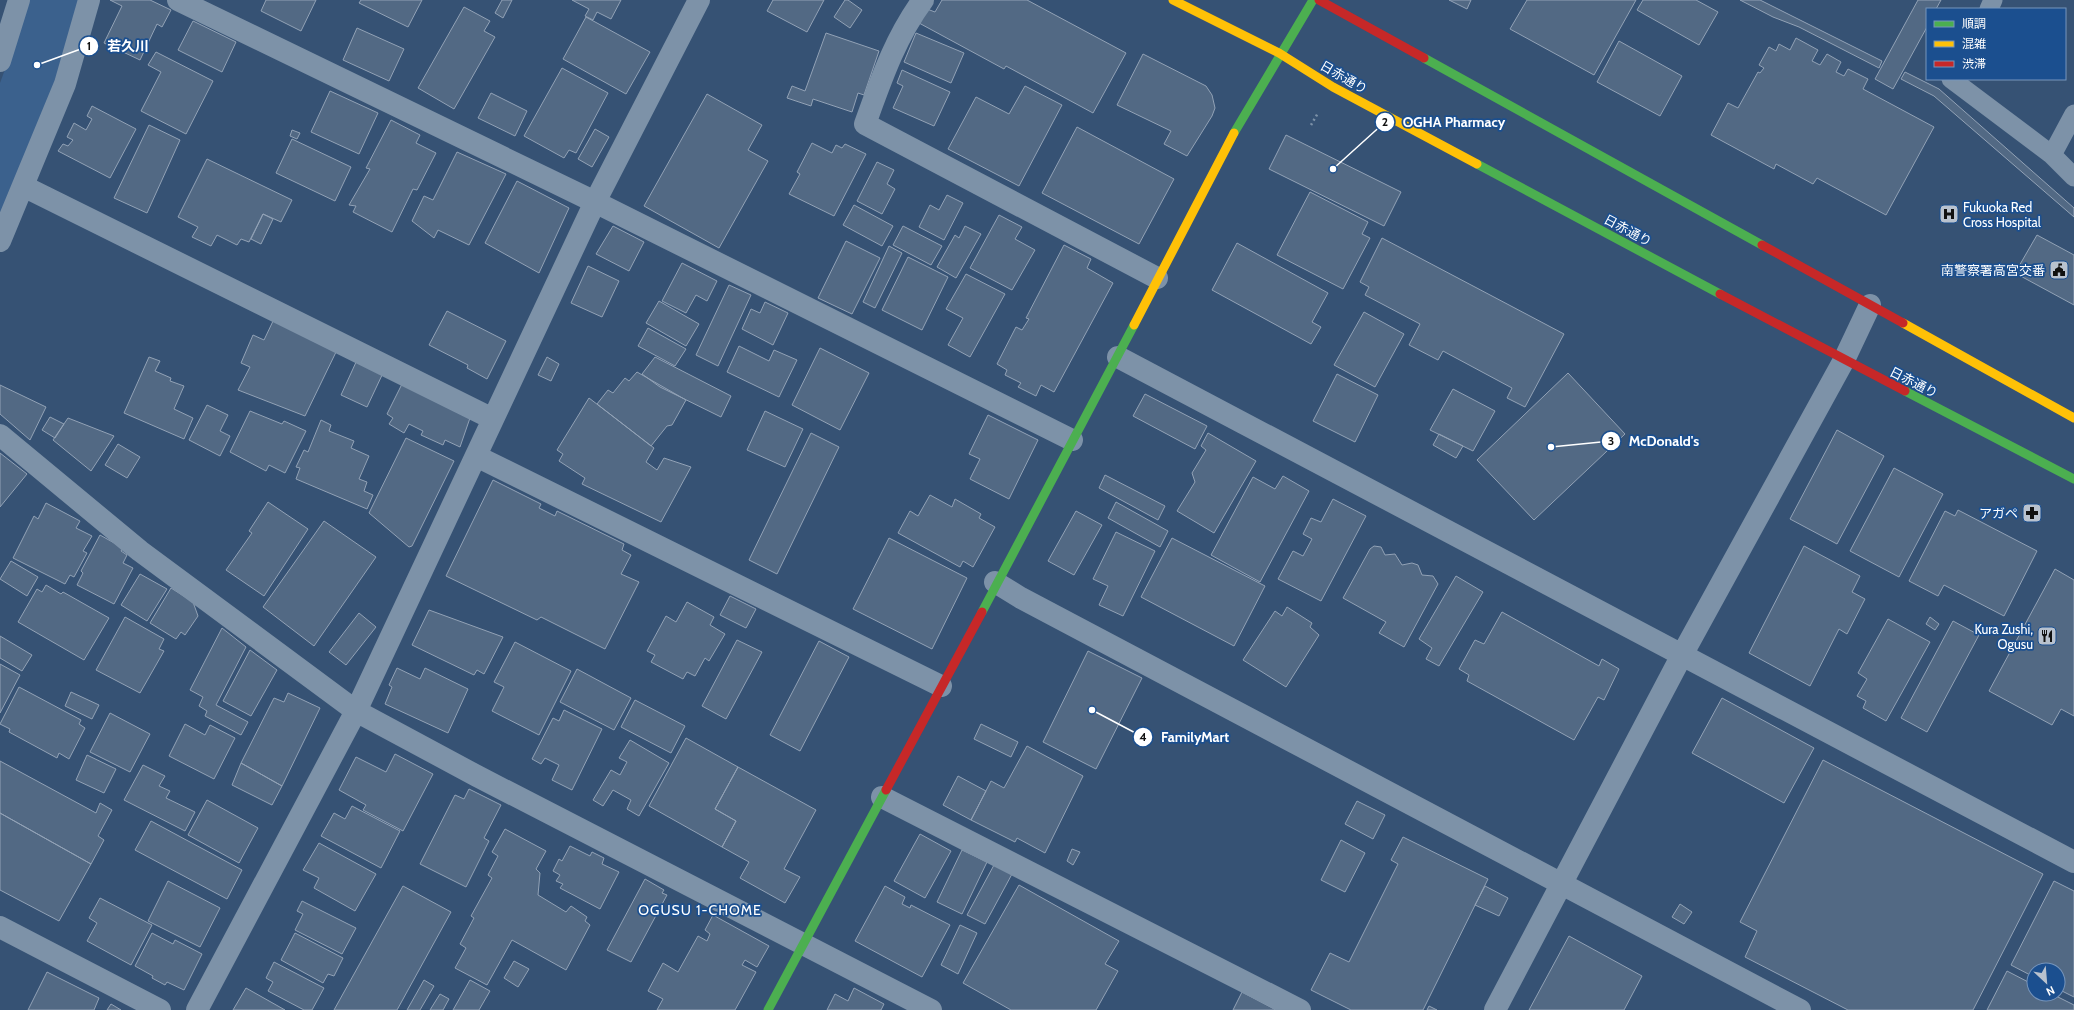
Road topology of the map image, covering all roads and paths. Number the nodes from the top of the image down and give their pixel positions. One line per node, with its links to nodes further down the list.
1 (19, 0): 10 (street)
2 (88, 0): 15 (street)
3 (178, 0): 16 (street)
4 (699, 0): 16 (street)
5 (923, 0): 18 (street)
6 (1173, 0): 9 (main road, 日赤通り)
7 (1313, 0): 9 (main road)
8 (1319, 0): 19 (main road)
9 (1279, 53): 18 (main road); 21 (main road, 日赤通り)
10 (0, 61)
11 (1952, 80): 13 (lane)
12 (2074, 114): 13 (lane)
13 (2052, 155): 14 (lane)
14 (2074, 177)
15 (24, 186): 17 (street); 23 (street)
16 (595, 202): 23 (street); 25 (street)
17 (0, 241)
18 (1157, 278): 20 (main road)
19 (1870, 305): 21 (street); 22 (main road)
20 (1118, 356): 25 (main road); 29 (street)
21 (1844, 360): 27 (main road, 日赤通り); 29 (street)
22 (2074, 418)
23 (493, 419): 26 (street)
24 (0, 435): 31 (street)
25 (1072, 440): 28 (main road)
26 (476, 456): 30 (street); 31 (street)
27 (2074, 479)
28 (995, 582): 30 (main road); 34 (street)
29 (1682, 655): 33 (street); 34 (street)
30 (941, 686): 32 (main road)
31 (356, 711): 36 (street); 38 (street)
32 (882, 797): 36 (main road); 41 (street)
33 (2074, 862)
34 (1562, 884): 42 (street); 43 (street)
35 (0, 927): 37 (street)
36 (803, 944): 39 (main road); 40 (street)
37 (160, 1010)
38 (198, 1010)
39 (768, 1010)
40 (931, 1010)
41 (1300, 1010)
42 (1495, 1010)
43 (1800, 1010)

